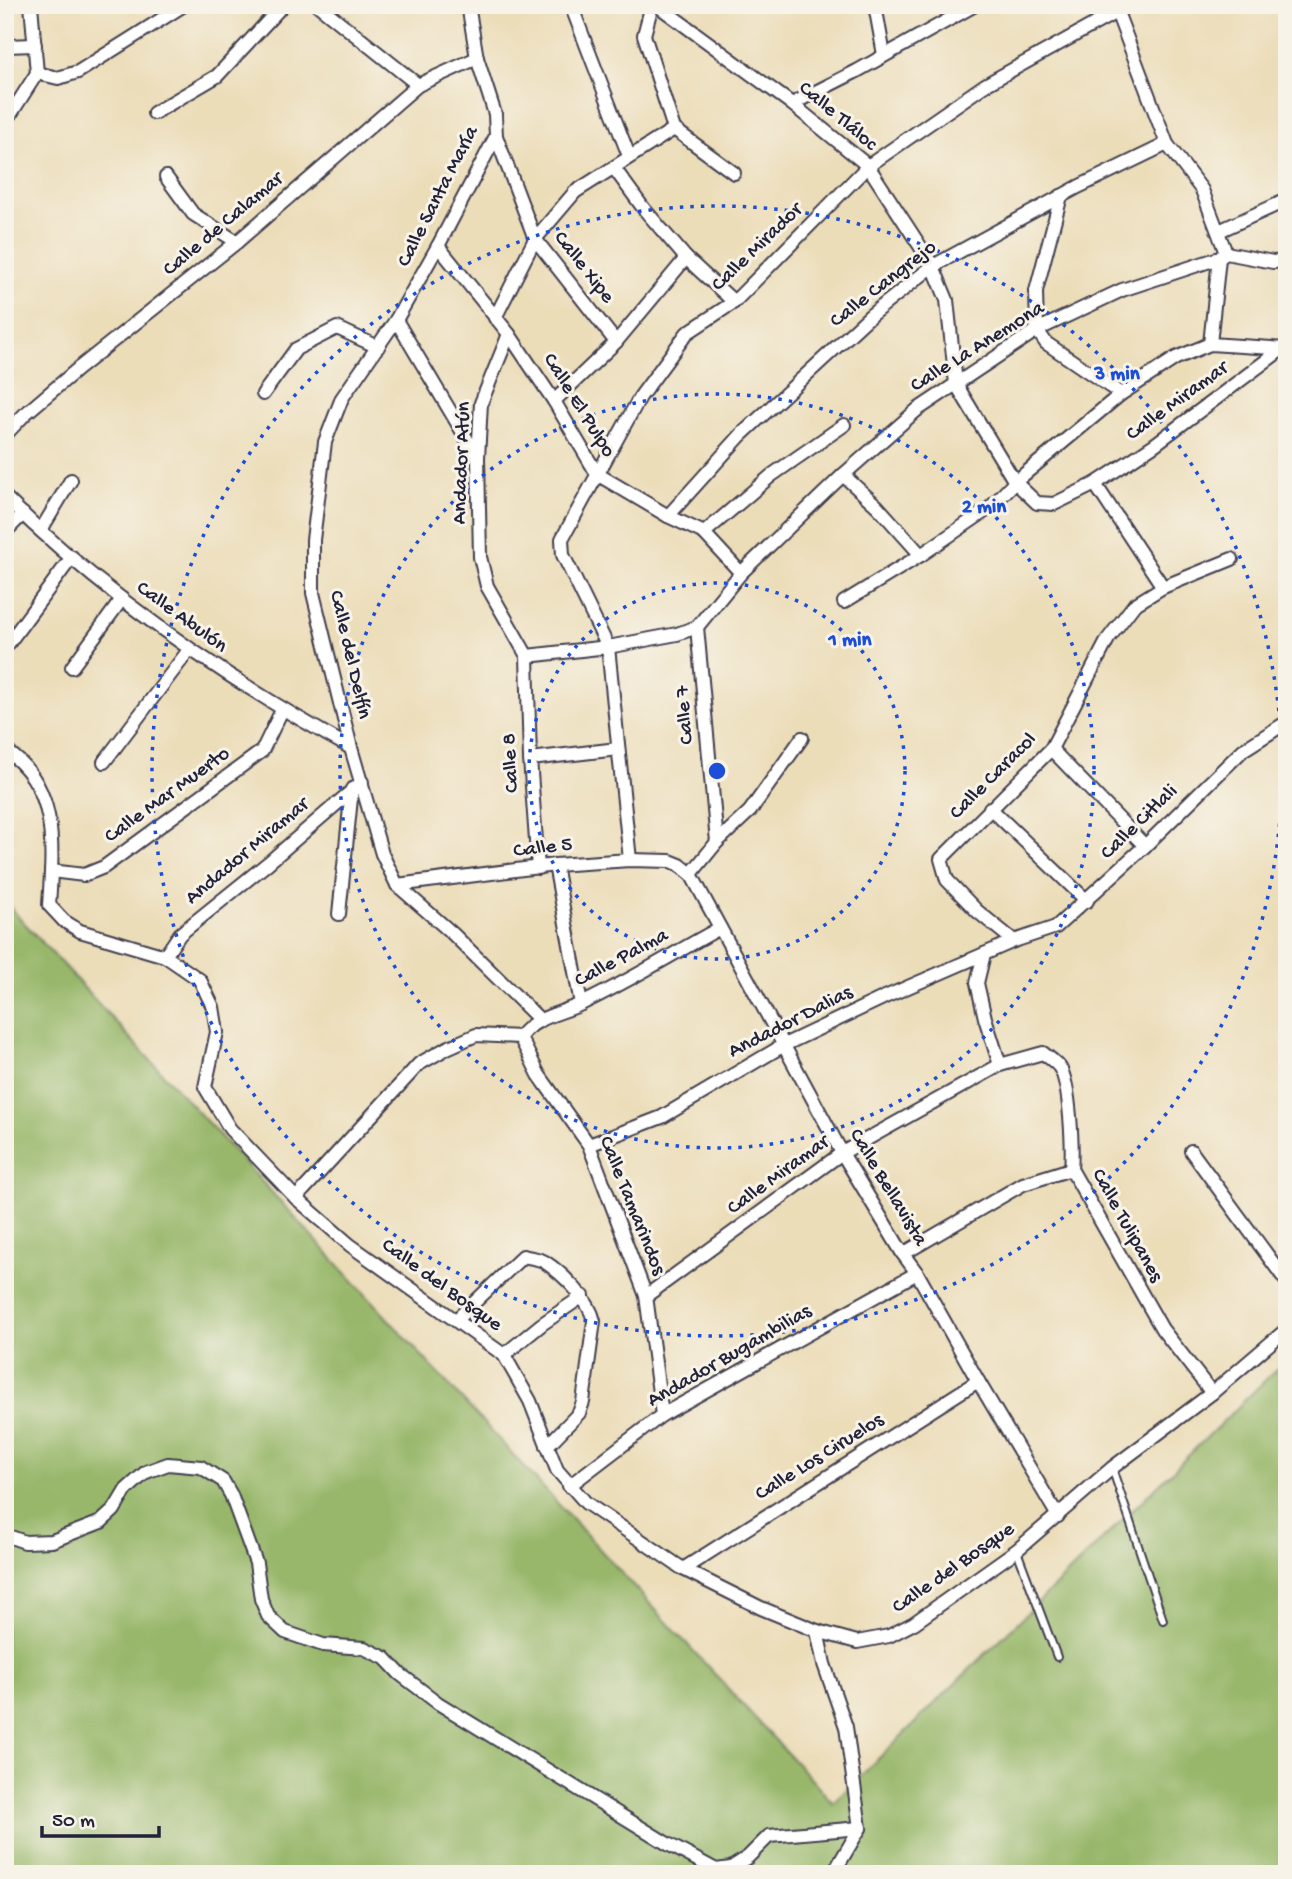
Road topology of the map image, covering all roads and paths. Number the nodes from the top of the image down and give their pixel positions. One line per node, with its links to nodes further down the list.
1 (31, 5): 11 (street)
2 (184, 5): 15 (street)
3 (283, 5): 18 (street)
4 (318, 5): 16 (street)
5 (468, 5): 14 (street, Calle Santa María)
6 (575, 5): 23 (street)
7 (654, 5): 17 (street, Calle Tláloc); 20 (street)
8 (875, 5): 13 (street)
9 (975, 5): 13 (street)
10 (1119, 7): 22 (street); 24 (street, Calle Mirador)
11 (35, 45): 12 (street); 15 (street)
12 (5, 46)
13 (884, 55): 17 (street)
14 (477, 58): 16 (street, Calle de Calamar); 21 (street, Calle Santa María)
15 (37, 73): 19 (street)
16 (418, 86): 32 (street, Calle de Calamar)
17 (792, 104): 24 (street, Calle Tláloc)
18 (154, 113)
19 (5, 123)
20 (674, 129): 23 (street); 26 (street)
21 (496, 136): 31 (street, Calle Xipe); 33 (street, Calle Santa María)
22 (1167, 144): 28 (street, Calle Cangrejo); 30 (street)
23 (629, 156): 25 (street)
24 (868, 166): 37 (street, Calle Tláloc); 38 (street, Calle Mirador)
25 (614, 168): 31 (street); 35 (street)
26 (734, 173)
27 (166, 177): 32 (street)
28 (1061, 196): 37 (street, Calle Cangrejo); 41 (street)
29 (1287, 200): 30 (street)
30 (1219, 231): 34 (street)
31 (535, 239): 39 (street); 43 (street, Calle Xipe)
32 (237, 242): 52 (street, Calle de Calamar)
33 (438, 246): 39 (street, Calle El Pulpo); 40 (street, Calle Santa María)
34 (1222, 256): 36 (street, Calle La Anemona); 41 (street, Calle La Anemona); 44 (street)
35 (686, 258): 38 (street); 43 (street)
36 (1287, 261)
37 (933, 265): 47 (street, Calle Tláloc); 61 (street, Calle Cangrejo)
38 (734, 302): 54 (street, Calle Mirador)
39 (495, 318): 42 (street, Calle El Pulpo)
40 (396, 320): 45 (street, Calle del Delfín); 53 (street)
41 (1037, 330): 47 (street, Calle La Anemona); 49 (street)
42 (509, 334): 50 (street, Calle El Pulpo); 53 (street, Andador Atún)
43 (616, 342): 50 (street)
44 (1210, 344): 46 (street); 49 (street)
45 (378, 347): 48 (street); 81 (street, Calle del Delfín)
46 (1284, 349): 58 (street, Calle Miramar)
47 (957, 384): 55 (street, Calle La Anemona); 57 (street)
48 (263, 394)
49 (1121, 394): 57 (street)
50 (554, 401): 54 (street, Calle El Pulpo)
51 (844, 425): 64 (street)
52 (5, 435)
53 (478, 458): 76 (street, Andador Atún)
54 (597, 474): 61 (street, Calle El Pulpo); 73 (street, Calle Mirador)
55 (843, 475): 65 (street); 68 (street, Calle La Anemona)
56 (71, 480): 62 (street)
57 (1015, 482): 58 (street, Calle Miramar); 65 (street)
58 (1095, 484): 69 (street)
59 (5, 497): 60 (street, Calle Abulón)
60 (23, 514): 62 (street, Calle Abulón); 63 (street)
61 (668, 516): 64 (street, Calle El Pulpo)
62 (41, 530): 66 (street, Calle Abulón)
63 (5, 532)
64 (704, 533): 68 (street, Calle El Pulpo)
65 (921, 555): 71 (street)
66 (72, 557): 70 (street, Calle Abulón); 74 (street)
67 (1232, 559): 69 (street, Calle Caracol)
68 (741, 573): 72 (street, Calle La Anemona)
69 (1163, 587): 83 (street, Calle Caracol)
70 (122, 599): 75 (street, Calle Abulón); 77 (street)
71 (844, 602)
72 (697, 627): 73 (street); 89 (street, Calle 7)
73 (608, 647): 76 (street); 82 (street)
74 (5, 648)
75 (189, 650): 78 (street, Calle Abulón); 86 (street)
76 (527, 656): 85 (street, Calle 8)
77 (72, 667)
78 (282, 710): 81 (street, Calle Abulón); 94 (street, Calle Mar Muerto)
79 (1287, 722): 90 (street, Calle Citlali)
80 (802, 738): 89 (street)
81 (351, 748): 87 (street, Calle del Delfín)
82 (618, 749): 85 (street); 91 (street)
83 (1051, 749): 88 (street, Calle Caracol); 90 (street)
84 (5, 750): 94 (street, Calle del Bosque)
85 (530, 758): 93 (street, Calle 8)
86 (104, 762)
87 (357, 786): 96 (street, Calle del Delfín); 98 (street); 102 (street, Andador Miramar)
88 (989, 808): 97 (street); 100 (street, Calle Caracol)
89 (716, 842): 95 (street)
90 (1145, 846): 97 (street, Calle Citlali)
91 (629, 860): 92 (street, Calle 5); 95 (street, Calle 5)
92 (555, 865): 93 (street, Calle 5); 103 (street)
93 (538, 868): 96 (street, Calle 5)
94 (51, 871): 102 (street, Calle del Bosque)
95 (691, 874): 99 (street, Calle Bellavista)
96 (397, 886): 104 (street)
97 (1087, 901): 100 (street, Calle Citlali)
98 (339, 914)
99 (720, 928): 103 (street, Calle Palma); 106 (street, Calle Bellavista)
100 (1014, 941): 101 (street, Andador Dalias)
101 (984, 954): 106 (street, Andador Dalias); 108 (street)
102 (165, 956): 113 (street, Calle del Bosque)
103 (581, 1004): 104 (street, Calle Palma)
104 (540, 1020): 105 (street, Calle Palma)
105 (522, 1034): 109 (street, Calle Tamarindos); 113 (street)
106 (784, 1045): 109 (street, Andador Dalias); 111 (street, Calle Bellavista)
107 (1054, 1061): 108 (street, Calle Miramar); 112 (street, Calle Tulipanes)
108 (1000, 1065): 111 (street, Calle Miramar)
109 (589, 1145): 118 (street, Calle Tamarindos)
110 (1191, 1151): 116 (street)
111 (842, 1153): 114 (street, Calle Bellavista); 118 (street, Calle Miramar)
112 (1071, 1169): 114 (street); 123 (street, Calle Tulipanes)
113 (296, 1198): 119 (street, Calle del Bosque)
114 (903, 1254): 115 (street, Calle Bellavista)
115 (918, 1273): 122 (street, Calle Bellavista); 124 (street, Andador Bugambilias)
116 (1287, 1282)
117 (583, 1296): 119 (street); 121 (street); 125 (street)
118 (646, 1296): 124 (street, Calle Tamarindos)
119 (456, 1320): 121 (street, Calle del Bosque)
120 (1287, 1329): 123 (street, Calle del Bosque)
121 (504, 1355): 125 (street, Calle del Bosque)
122 (978, 1381): 128 (street, Calle Bellavista); 131 (street, Calle Los Ciruelos)
123 (1212, 1393): 126 (street, Calle del Bosque)
124 (662, 1415): 127 (street, Andador Bugambilias)
125 (547, 1446): 127 (street, Calle del Bosque)
126 (1112, 1468): 128 (street, Calle del Bosque); 132 (lane)
127 (569, 1486): 131 (street, Calle del Bosque)
128 (1058, 1516): 130 (street, Calle del Bosque)
129 (5, 1535): 135 (street)
130 (1017, 1550): 133 (street, Calle del Bosque); 134 (lane)
131 (683, 1569): 133 (street, Calle del Bosque)
132 (1163, 1620)
133 (817, 1631): 135 (street)
134 (1057, 1657)
135 (860, 1828): 136 (street)
136 (833, 1874)

